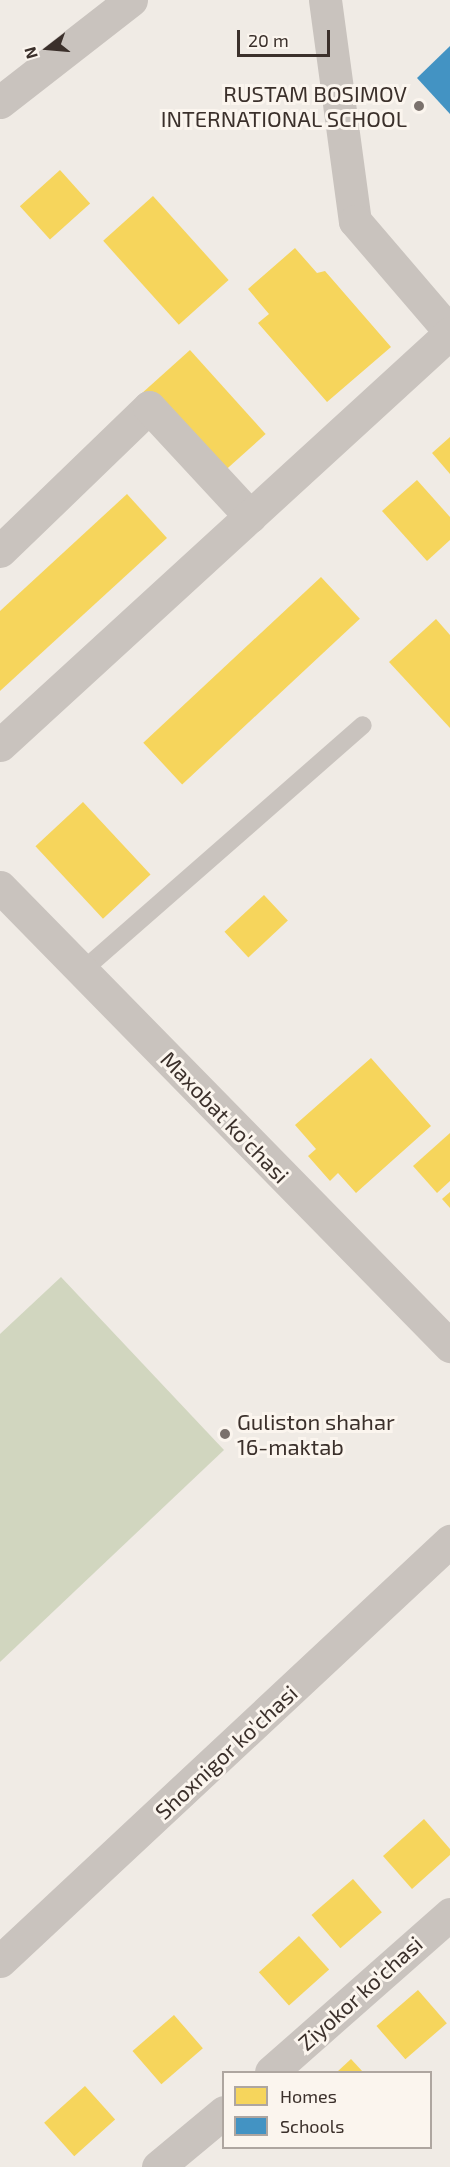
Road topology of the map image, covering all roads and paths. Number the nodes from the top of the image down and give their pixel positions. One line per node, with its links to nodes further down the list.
1 (131, 0): 3 (street)
2 (325, 0): 4 (street)
3 (0, 102)
4 (450, 332): 5 (street)
5 (250, 516): 6 (street); 8 (street)
6 (0, 551)
7 (363, 725): 10 (lane)
8 (0, 746)
9 (0, 888): 10 (street, Maxobat ko'chasi)
10 (82, 971): 11 (street, Maxobat ko'chasi)
11 (450, 1346)
12 (450, 1540): 14 (street, Shoxnigor ko'chasi)
13 (450, 1914): 15 (street, Ziyokor ko'chasi)
14 (0, 1961)
15 (273, 2071)
16 (222, 2114): 17 (street)
17 (158, 2167)

